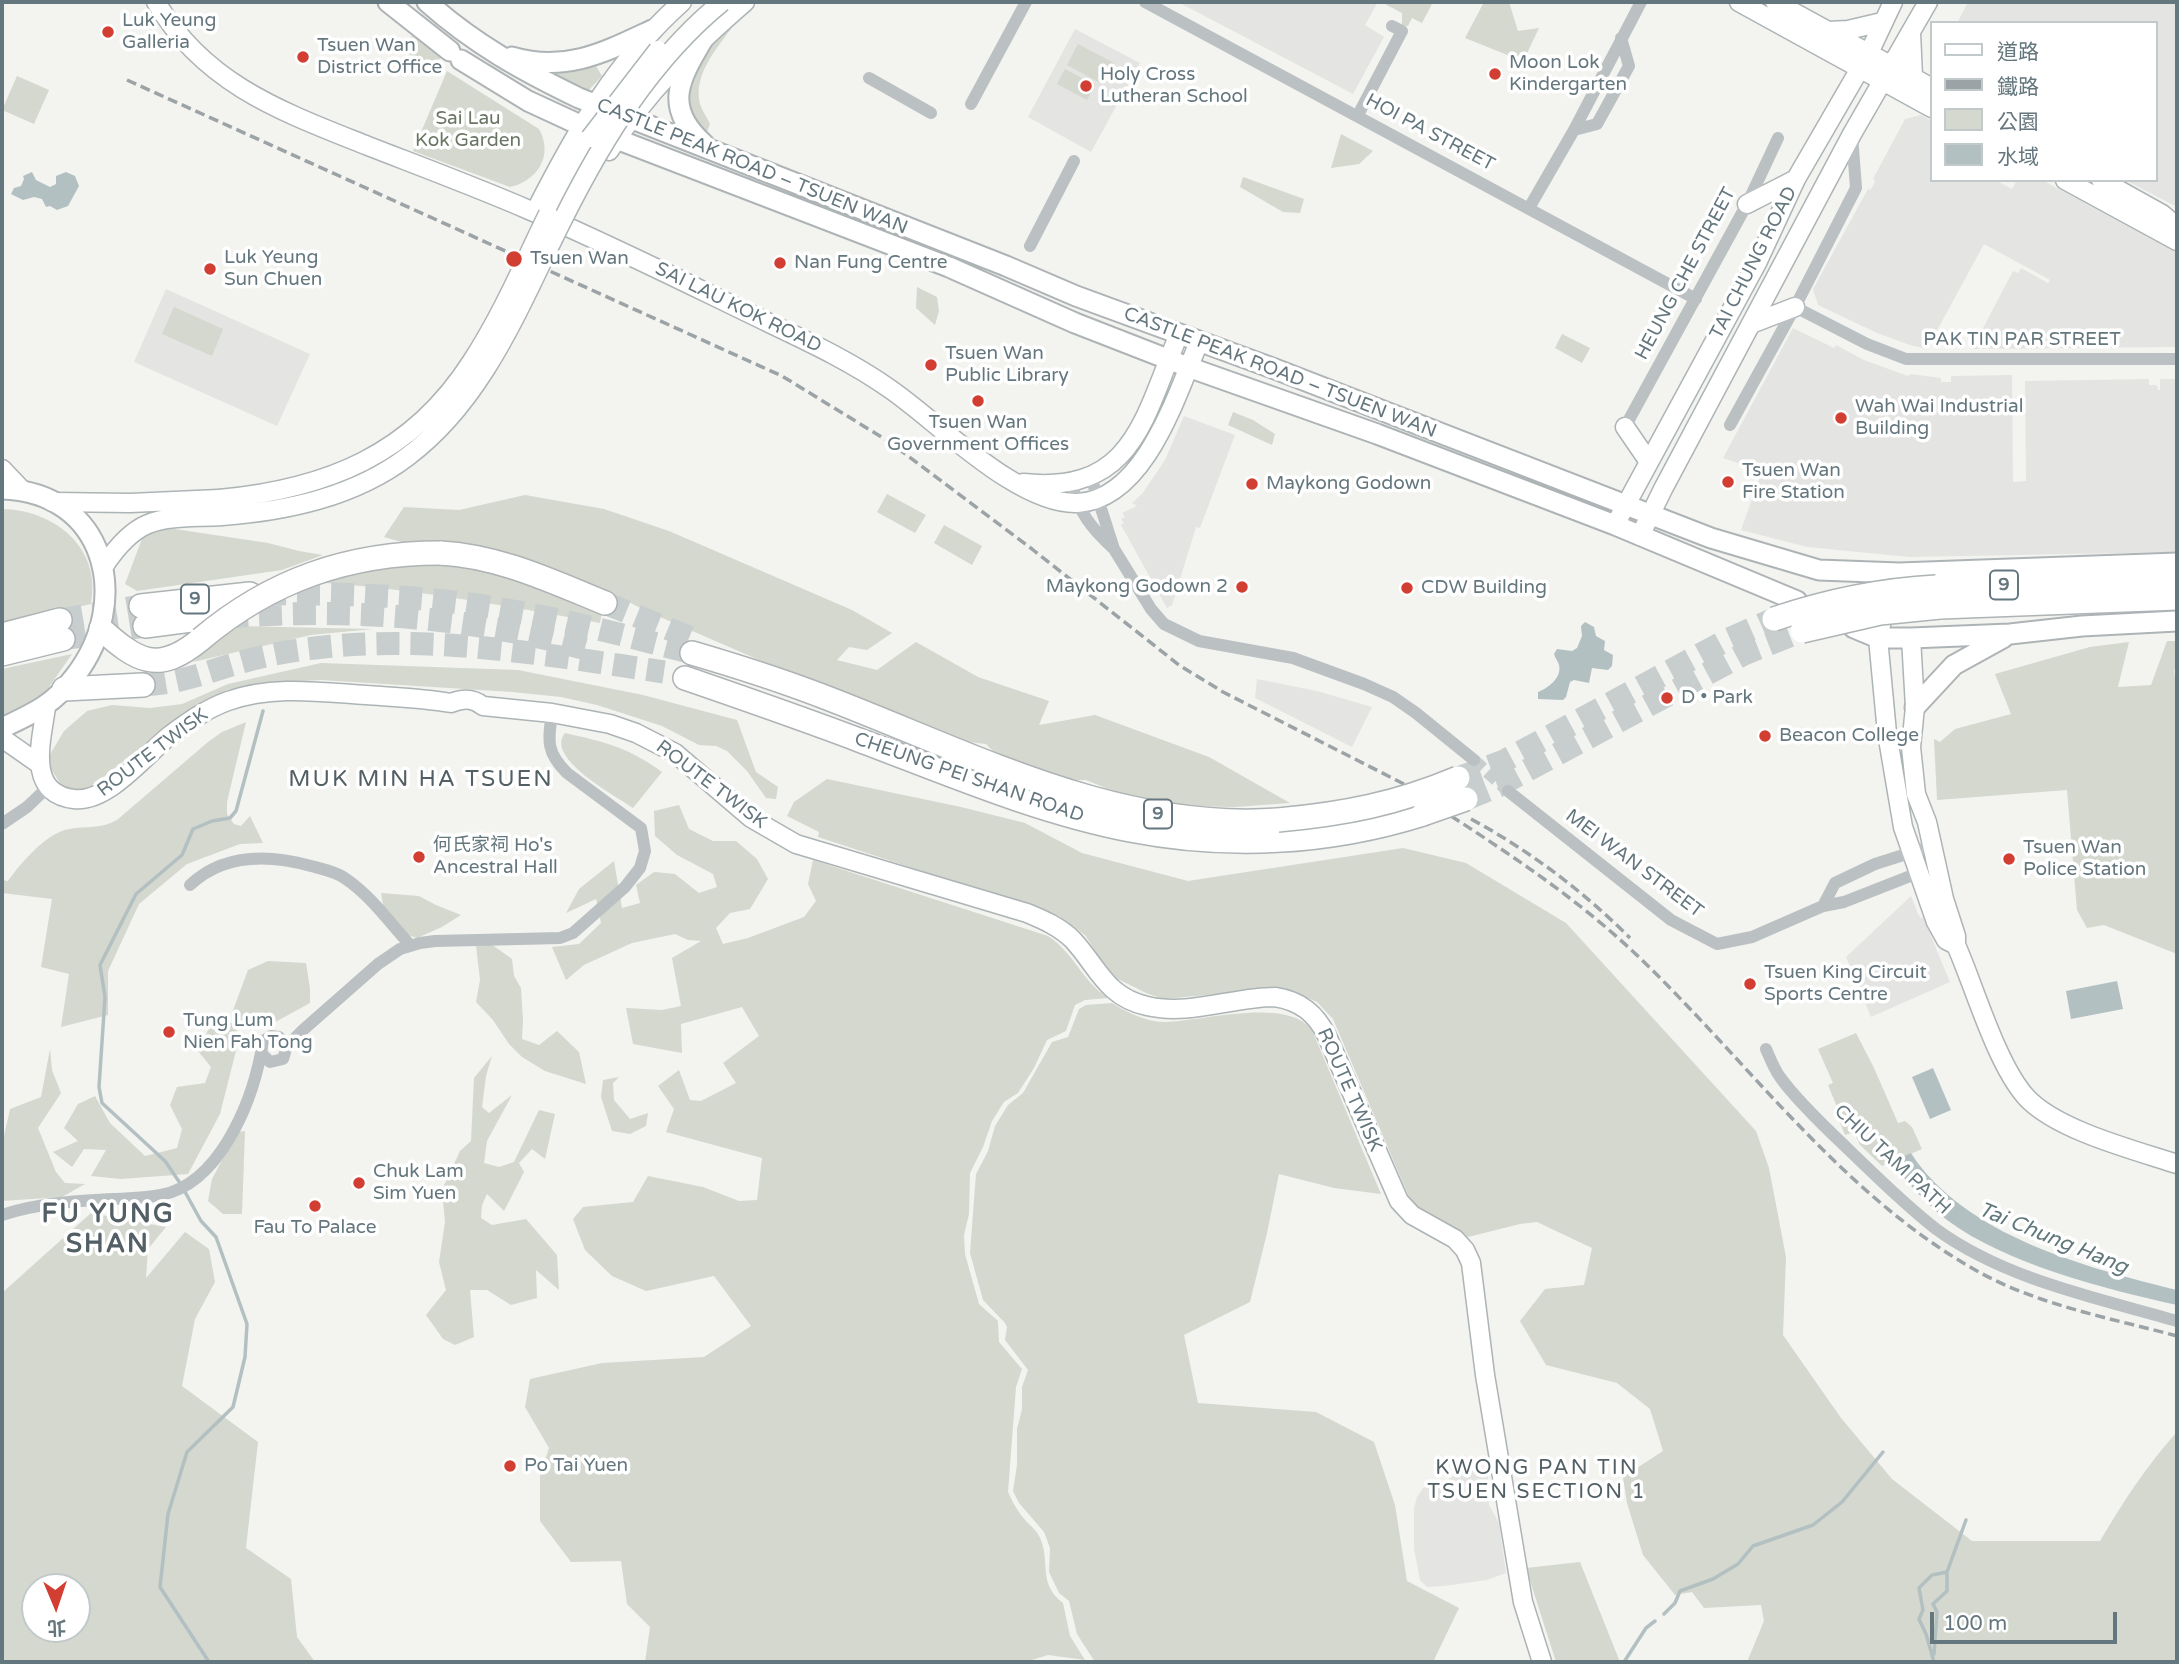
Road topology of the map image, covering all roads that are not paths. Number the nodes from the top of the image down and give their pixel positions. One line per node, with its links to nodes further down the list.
1 (156, 2): 47 (main road, SAI LAU KOK ROAD)
2 (388, 2): 35 (main road, CASTLE PEAK ROAD – TSUEN WAN)
3 (427, 2): 22 (main road, CASTLE PEAK ROAD – TSUEN WAN)
4 (705, 2): 74 (main road, bridge)
5 (722, 2): 74 (main road, bridge)
6 (745, 2): 19 (main road)
7 (1026, 2): 30 (street)
8 (1145, 2): 33 (street, HOI PA STREET)
9 (1641, 2): 20 (street)
10 (1739, 2): 21 (main road)
11 (1775, 2): 21 (main road)
12 (1893, 2): 15 (main road, TAI CHUNG ROAD)
13 (1928, 2): 18 (main road, TAI CHUNG ROAD)
14 (676, 8): 17 (main road); 19 (main road)
15 (1882, 22): 21 (main road); 23 (main road, TAI CHUNG ROAD)
16 (1392, 26): 33 (street)
17 (652, 30): 22 (main road); 29 (main road)
18 (1911, 33): 24 (main road, TAI CHUNG ROAD); 26 (main road)
19 (705, 36): 34 (main road); 40 (main road)
20 (1621, 38): 36 (street); 36 (street)
21 (1839, 39): 23 (main road)
22 (488, 50): 29 (main road, CASTLE PEAK ROAD – TSUEN WAN)
23 (1864, 61): 24 (main road); 27 (main road); 42 (main road, TAI CHUNG ROAD)
24 (1891, 65): 26 (main road); 27 (main road, TAI CHUNG ROAD)
25 (869, 78): 32 (street)
26 (1909, 85): 27 (main road); 28 (main road); 31 (main road)
27 (1878, 88): 37 (main road, TAI CHUNG ROAD)
28 (1930, 88)
29 (594, 104): 34 (main road, CASTLE PEAK ROAD – TSUEN WAN); 35 (main road)
30 (971, 104)
31 (1930, 106)
32 (931, 113)
33 (1358, 115): 46 (street, HOI PA STREET)
34 (631, 119): 39 (main road); 40 (main road, CASTLE PEAK ROAD – TSUEN WAN)
35 (580, 125): 39 (main road, CASTLE PEAK ROAD – TSUEN WAN); 47 (main road)
36 (1574, 130): 46 (street)
37 (1852, 134): 54 (street); 55 (main road, TAI CHUNG ROAD)
38 (1778, 138): 45 (street, HEUNG CHE STREET)
39 (617, 140): 50 (main road); 58 (main road, CASTLE PEAK ROAD – TSUEN WAN)
40 (710, 149): 56 (main road, CASTLE PEAK ROAD – TSUEN WAN)
41 (1074, 161): 52 (street)
42 (1796, 179): 45 (main road); 63 (main road, TAI CHUNG ROAD)
43 (2069, 182): 51 (main road)
44 (2105, 182): 48 (main road)
45 (1747, 204): 53 (street, HEUNG CHE STREET)
46 (1529, 208): 53 (street, HOI PA STREET)
47 (535, 212): 50 (main road, SAI LAU KOK ROAD)
48 (2169, 217): 49 (main road)
49 (2177, 227)
50 (568, 228): 66 (main road, SAI LAU KOK ROAD)
51 (2177, 241)
52 (1030, 246)
53 (1696, 299): 62 (street, HEUNG CHE STREET)
54 (1788, 310): 55 (main road); 59 (street, PAK TIN PAR STREET); 61 (street)
55 (1751, 324): 75 (main road, TAI CHUNG ROAD)
56 (1179, 334): 57 (main road, CASTLE PEAK ROAD – TSUEN WAN); 58 (main road, SAI LAU KOK ROAD)
57 (1199, 342): 60 (main road, SAI LAU KOK ROAD); 73 (main road, CASTLE PEAK ROAD – TSUEN WAN)
58 (1168, 359): 60 (main road, CASTLE PEAK ROAD – TSUEN WAN); 65 (main road, SAI LAU KOK ROAD)
59 (2177, 359)
60 (1188, 367): 70 (main road, SAI LAU KOK ROAD); 76 (main road, CASTLE PEAK ROAD – TSUEN WAN)
61 (1730, 425)
62 (1625, 427): 63 (main road)
63 (1649, 462): 73 (main road, TAI CHUNG ROAD)
64 (2, 468): 69 (main road)
65 (1091, 477): 67 (main road, SAI LAU KOK ROAD); 70 (street)
66 (1017, 482): 67 (main road, SAI LAU KOK ROAD); 72 (main road, SAI LAU KOK ROAD)
67 (1072, 483): 72 (street)
68 (2, 489): 69 (main road)
69 (23, 491): 71 (main road)
70 (1099, 498): 72 (main road, SAI LAU KOK ROAD); 78 (street)
71 (52, 502): 74 (main road); 80 (main road)
72 (1076, 503): 78 (street)
73 (1626, 504): 75 (main road, CASTLE PEAK ROAD – TSUEN WAN); 76 (main road, TAI CHUNG ROAD)
74 (221, 508): 80 (main road)
75 (1651, 514): 77 (main road, TAI CHUNG ROAD); 81 (main road, CASTLE PEAK ROAD – TSUEN WAN)
76 (1615, 525): 77 (main road, CASTLE PEAK ROAD – TSUEN WAN)
77 (1640, 536): 87 (main road, CASTLE PEAK ROAD – TSUEN WAN)
78 (1114, 549): 109 (street)
79 (2177, 564): 81 (main road, CASTLE PEAK ROAD – TSUEN WAN)
80 (104, 566): 93 (main road)
81 (1819, 570): 83 (main road)
82 (2177, 578): 84 (highway, 9)
83 (1852, 588)
84 (2072, 593): 86 (highway, 9); 90 (highway, 9, bridge); 95 (highway, 9, bridge)
85 (250, 594): 89 (highway, 9)
86 (2177, 598)
87 (1797, 601)
88 (605, 603): 93 (highway, bridge)
89 (215, 617)
90 (1774, 619)
91 (2177, 621): 96 (main road)
92 (1854, 628): 94 (main road)
93 (101, 629): 103 (main road)
94 (1885, 629): 98 (main road); 114 (main road)
95 (1802, 631)
96 (2011, 634): 98 (main road); 105 (main road)
97 (2, 635): 100 (highway)
98 (1911, 638): 105 (main road)
99 (694, 647): 101 (highway, CHEUNG PEI SHAN ROAD / 9, bridge)
100 (2, 654)
101 (685, 678)
102 (144, 685): 103 (highway)
103 (64, 689): 104 (main road)
104 (46, 707): 107 (main road); 110 (main road)
105 (1915, 708): 114 (main road)
106 (552, 713): 111 (main road, ROUTE TWISK); 118 (street); 128 (main road, ROUTE TWISK)
107 (2, 728)
108 (2, 738): 110 (main road)
109 (1474, 760)
110 (39, 764): 111 (main road)
111 (48, 787): 113 (street)
112 (1508, 791): 117 (street, MEI WAN STREET)
113 (2, 824)
114 (1921, 849): 115 (main road); 117 (street); 119 (main road)
115 (1918, 873): 117 (street, MEI WAN STREET); 119 (main road)
116 (190, 885): 118 (street)
117 (1824, 906)
118 (410, 945): 120 (street)
119 (1956, 945): 125 (main road)
120 (285, 1043): 122 (street); 123 (street)
121 (1766, 1049): 127 (street, CHIU TAM PATH)
122 (261, 1053): 123 (street); 124 (street)
123 (275, 1062): 124 (street)
124 (256, 1078): 126 (street)
125 (2177, 1164)
126 (2, 1215)
127 (2177, 1321)
128 (1542, 1662)

